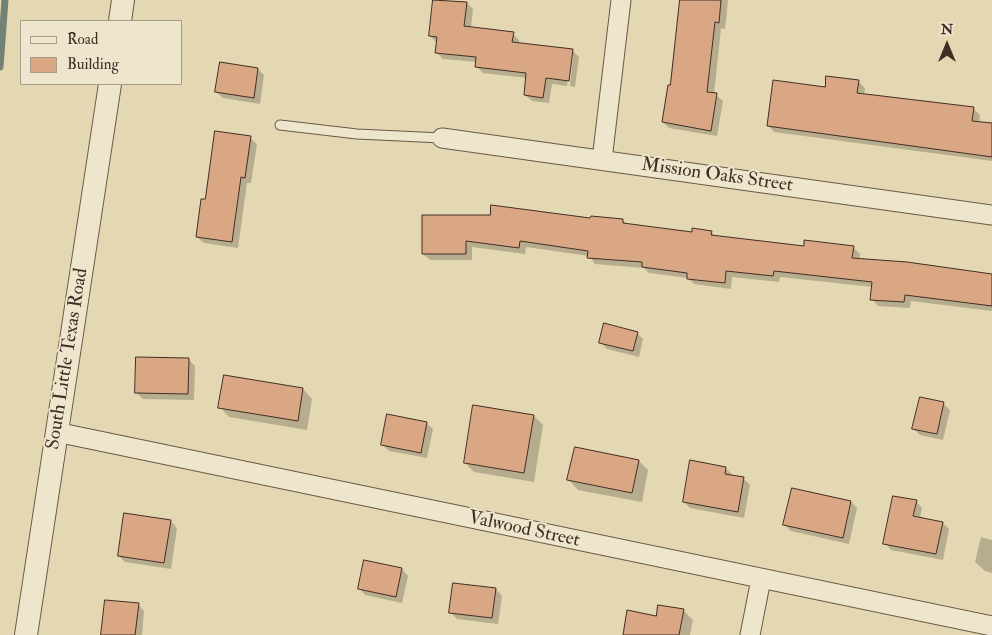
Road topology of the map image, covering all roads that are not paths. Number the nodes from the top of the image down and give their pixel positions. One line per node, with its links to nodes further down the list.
1 (123, 0): 3 (street)
2 (620, 0): 7 (street)
3 (120, 20)
4 (110, 85): 9 (street, South Little Texas Road)
5 (280, 125): 6 (lane)
6 (442, 138): 7 (street, Mission Oaks Street)
7 (602, 160): 8 (street, Mission Oaks Street)
8 (992, 215)
9 (56, 432): 10 (street, Valwood Street); 12 (street, South Little Texas Road)
10 (761, 579): 11 (street, Valwood Street); 13 (street)
11 (992, 626)
12 (26, 635)
13 (750, 635)

